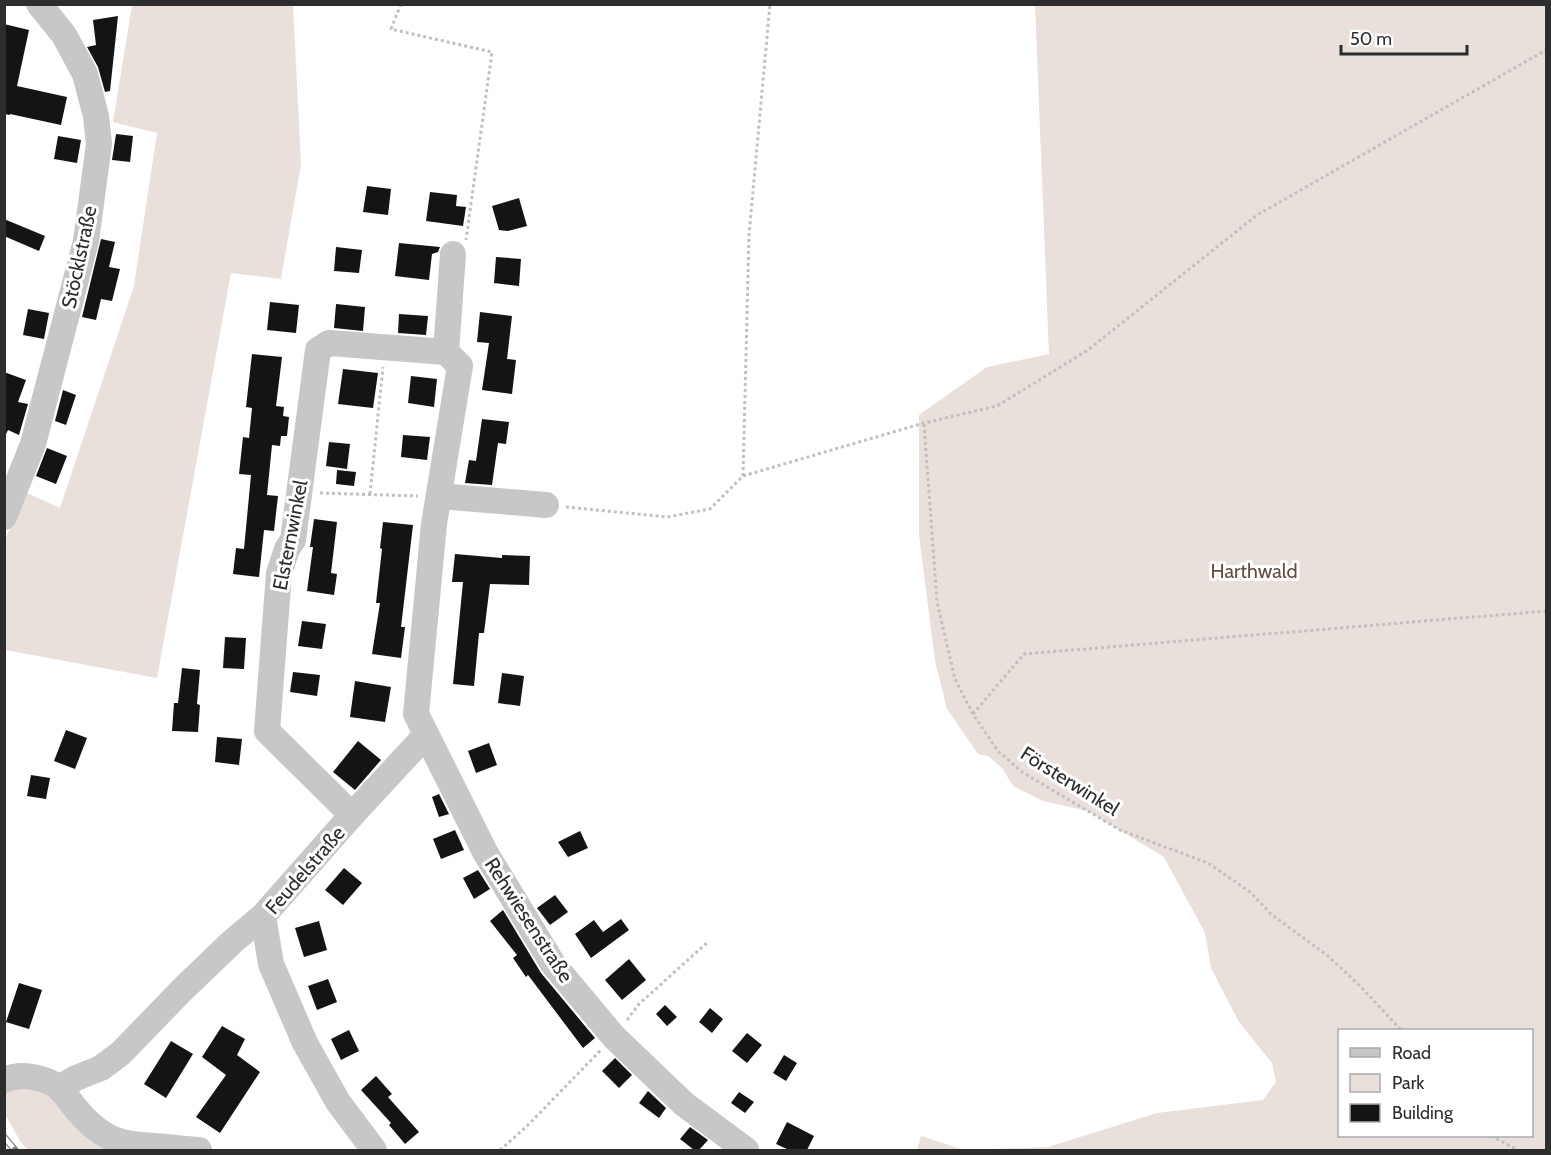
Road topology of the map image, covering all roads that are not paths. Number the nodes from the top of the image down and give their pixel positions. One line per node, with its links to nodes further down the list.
1 (39, 4): 6 (street, Stöcklstraße)
2 (453, 254): 3 (street)
3 (446, 352): 4 (street); 8 (street, Elsternwinkel)
4 (440, 496): 5 (street); 7 (street)
5 (546, 506)
6 (4, 517)
7 (426, 735): 8 (street, Feudelstraße); 14 (street, Rehwiesenstraße)
8 (352, 815): 9 (street, Feudelstraße)
9 (263, 916): 11 (street); 13 (street, Feudelstraße)
10 (4, 1080): 11 (street)
11 (59, 1088): 12 (street)
12 (199, 1150)
13 (374, 1150)
14 (746, 1150)

